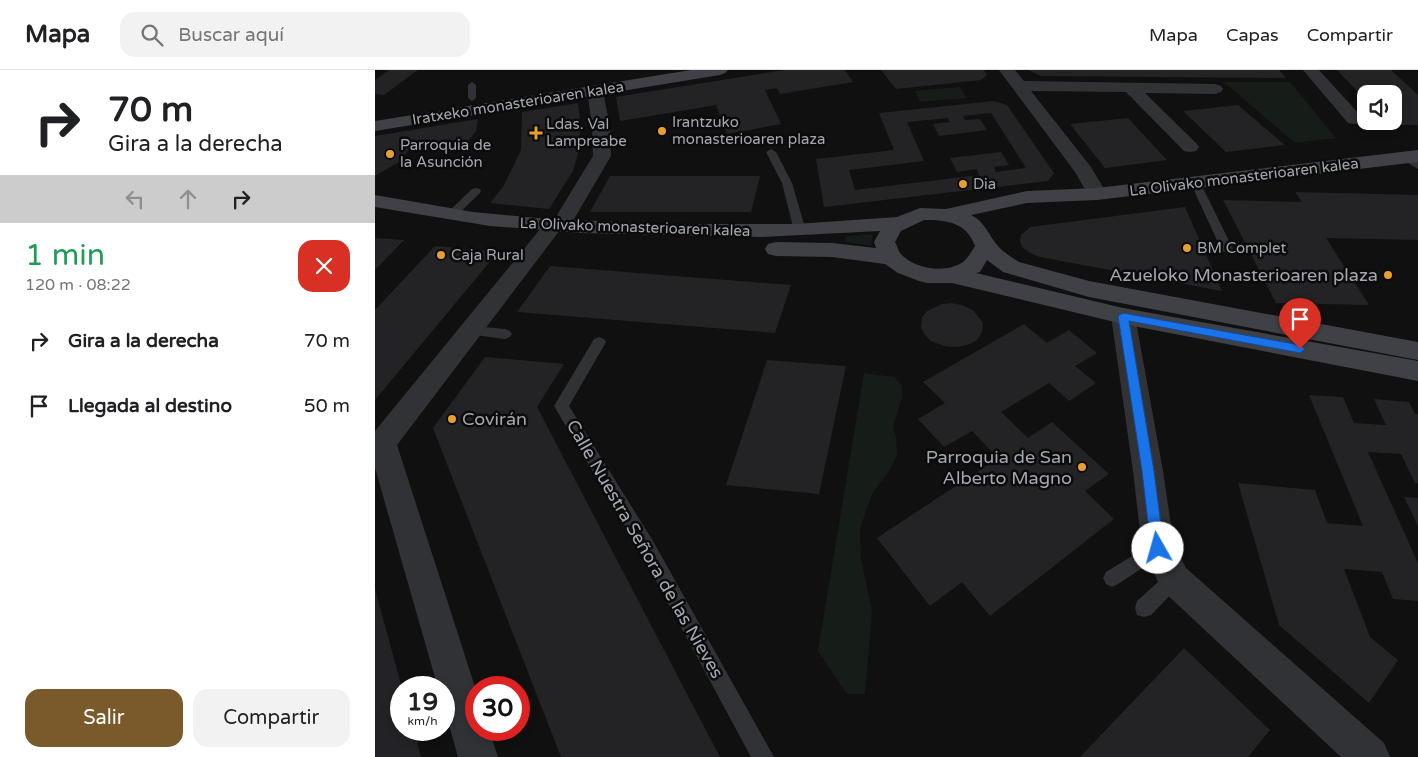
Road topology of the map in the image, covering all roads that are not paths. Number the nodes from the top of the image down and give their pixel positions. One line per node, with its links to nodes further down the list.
1 (658, 70): 9 (main road, Iratxeko monasterioaren kalea)
2 (720, 70): 11 (main road, Iratxeko monasterioaren kalea)
3 (1007, 70): 5 (street)
4 (1311, 70): 10 (street)
5 (1019, 86): 6 (street); 17 (street)
6 (1131, 88): 7 (street); 12 (street)
7 (1215, 90)
8 (596, 97): 24 (street)
9 (375, 112)
10 (1354, 119)
11 (375, 126)
12 (1189, 147)
13 (771, 152): 25 (lane)
14 (1414, 160): 15 (main road, La Olivako monasterioaren kalea)
15 (1195, 184): 17 (main road, La Olivako monasterioaren kalea); 27 (lane)
16 (476, 191): 22 (lane)
17 (1097, 194): 18 (main road, La Olivako monasterioaren kalea)
18 (1070, 197): 21 (main road, La Olivako monasterioaren kalea); 26 (main road, La Olivako monasterioaren kalea)
19 (375, 201): 22 (main road, La Olivako monasterioaren kalea)
20 (375, 213): 24 (main road, La Olivako monasterioaren kalea)
21 (949, 214): 23 (main road); 26 (main road)
22 (451, 215): 24 (main road, La Olivako monasterioaren kalea)
23 (896, 223): 25 (main road, La Olivako monasterioaren kalea); 28 (main road)
24 (555, 226): 25 (main road, La Olivako monasterioaren kalea); 28 (main road, La Olivako monasterioaren kalea); 31 (street)
25 (800, 230)
26 (984, 240): 29 (main road); 34 (main road)
27 (1227, 249)
28 (889, 257): 29 (main road)
29 (951, 275): 30 (main road)
30 (1123, 316): 35 (main road); 37 (street)
31 (473, 331): 32 (lane); 36 (street)
32 (505, 334)
33 (599, 342): 42 (lane, Calle Nuestra Señora de las Nieves)
34 (1418, 351)
35 (1418, 371)
36 (379, 445): 41 (street)
37 (1158, 548): 38 (lane); 39 (street)
38 (1113, 578)
39 (1174, 579): 40 (lane); 43 (street)
40 (1144, 608)
41 (478, 757)
42 (763, 757)
43 (1370, 757)

